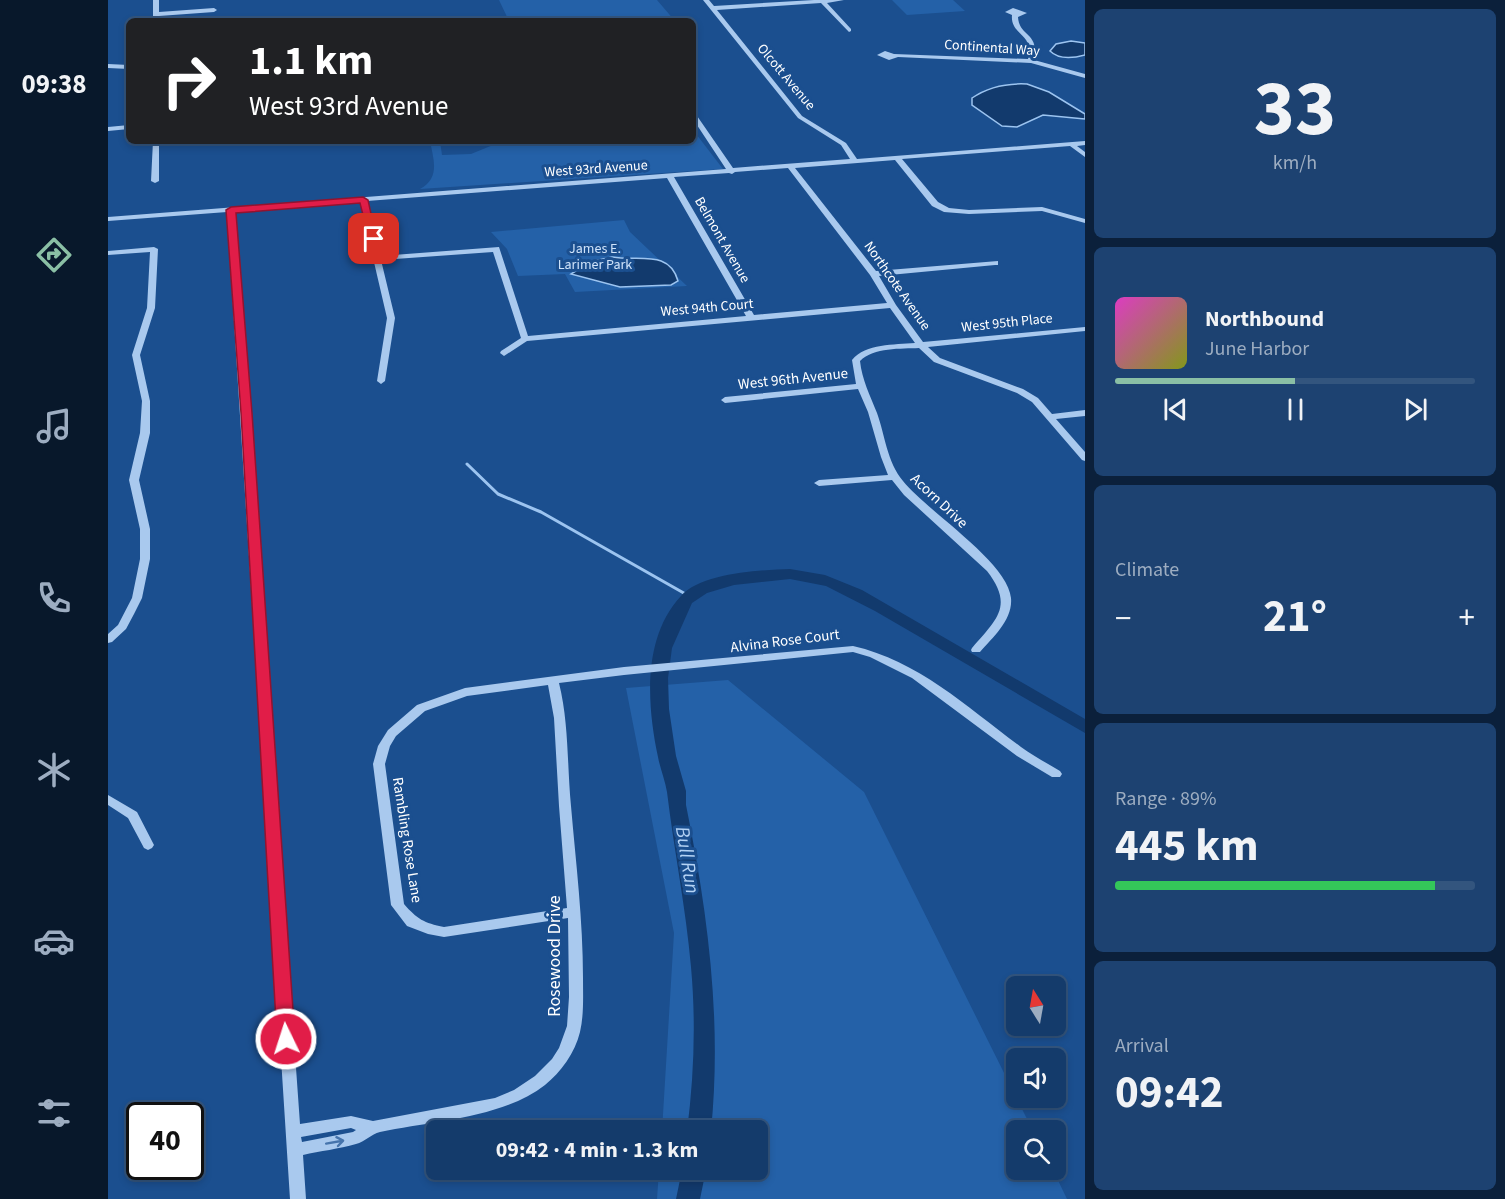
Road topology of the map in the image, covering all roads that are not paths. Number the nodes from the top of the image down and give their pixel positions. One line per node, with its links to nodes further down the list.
1 (156, 0): 8 (street)
2 (706, 0): 5 (street, Olcott Avenue)
3 (841, 0): 4 (street)
4 (822, 1): 5 (street); 9 (street)
5 (714, 8): 23 (street, Olcott Avenue)
6 (214, 10): 8 (street)
7 (1015, 15): 11 (street)
8 (156, 17)
9 (849, 30)
10 (896, 55): 11 (street, Continental Way)
11 (1031, 61): 14 (street, Continental Way)
12 (108, 66): 13 (street)
13 (126, 67)
14 (1085, 76)
15 (696, 118): 25 (street)
16 (126, 127): 17 (street)
17 (108, 129)
18 (1085, 143): 20 (street, West 93rd Avenue)
19 (156, 144): 27 (street)
20 (1071, 144): 21 (street); 22 (street, West 93rd Avenue)
21 (1085, 155)
22 (897, 158): 23 (street, West 93rd Avenue); 31 (street)
23 (855, 161): 24 (street, West 93rd Avenue)
24 (791, 166): 25 (street, West 93rd Avenue); 35 (street, Northcote Avenue)
25 (732, 172): 26 (street, West 93rd Avenue)
26 (670, 177): 28 (street, West 93rd Avenue); 37 (street, Belmont Avenue)
27 (155, 182)
28 (363, 200): 29 (street, West 93rd Avenue); 33 (street)
29 (231, 210): 30 (street, West 93rd Avenue); 59 (street)
30 (108, 219)
31 (1085, 221)
32 (108, 253): 51 (street)
33 (379, 258): 39 (street); 43 (street)
34 (995, 263): 35 (street)
35 (874, 274): 36 (street, Northcote Avenue)
36 (892, 305): 37 (street, West 94th Court); 40 (street, Northcote Avenue)
37 (751, 317): 39 (street, West 94th Court)
38 (1085, 329): 40 (street, West 95th Place)
39 (525, 339): 41 (street)
40 (921, 345): 42 (street, West 95th Place); 47 (street, Northcote Avenue)
41 (504, 353)
42 (861, 355): 44 (street, Acorn Drive)
43 (381, 381)
44 (862, 386): 45 (street, West 96th Avenue); 49 (street, Acorn Drive)
45 (725, 400)
46 (1085, 413): 47 (street)
47 (1052, 417): 48 (street, Northcote Avenue)
48 (1085, 458)
49 (894, 477): 50 (street); 52 (street, Acorn Drive)
50 (819, 483)
51 (108, 640)
52 (976, 650)
53 (553, 681): 54 (street, Alvina Rose Court); 57 (street, Rosewood Drive); 57 (street, Rambling Rose Lane)
54 (1056, 774)
55 (108, 799): 56 (street)
56 (148, 845)
57 (575, 912): 58 (street, Rosewood Drive)
58 (373, 1127): 59 (street, Rosewood Drive); 60 (street, Rosewood Drive, one-way to 58)
59 (292, 1132): 60 (street)
60 (294, 1150): 61 (street)
61 (298, 1199)

